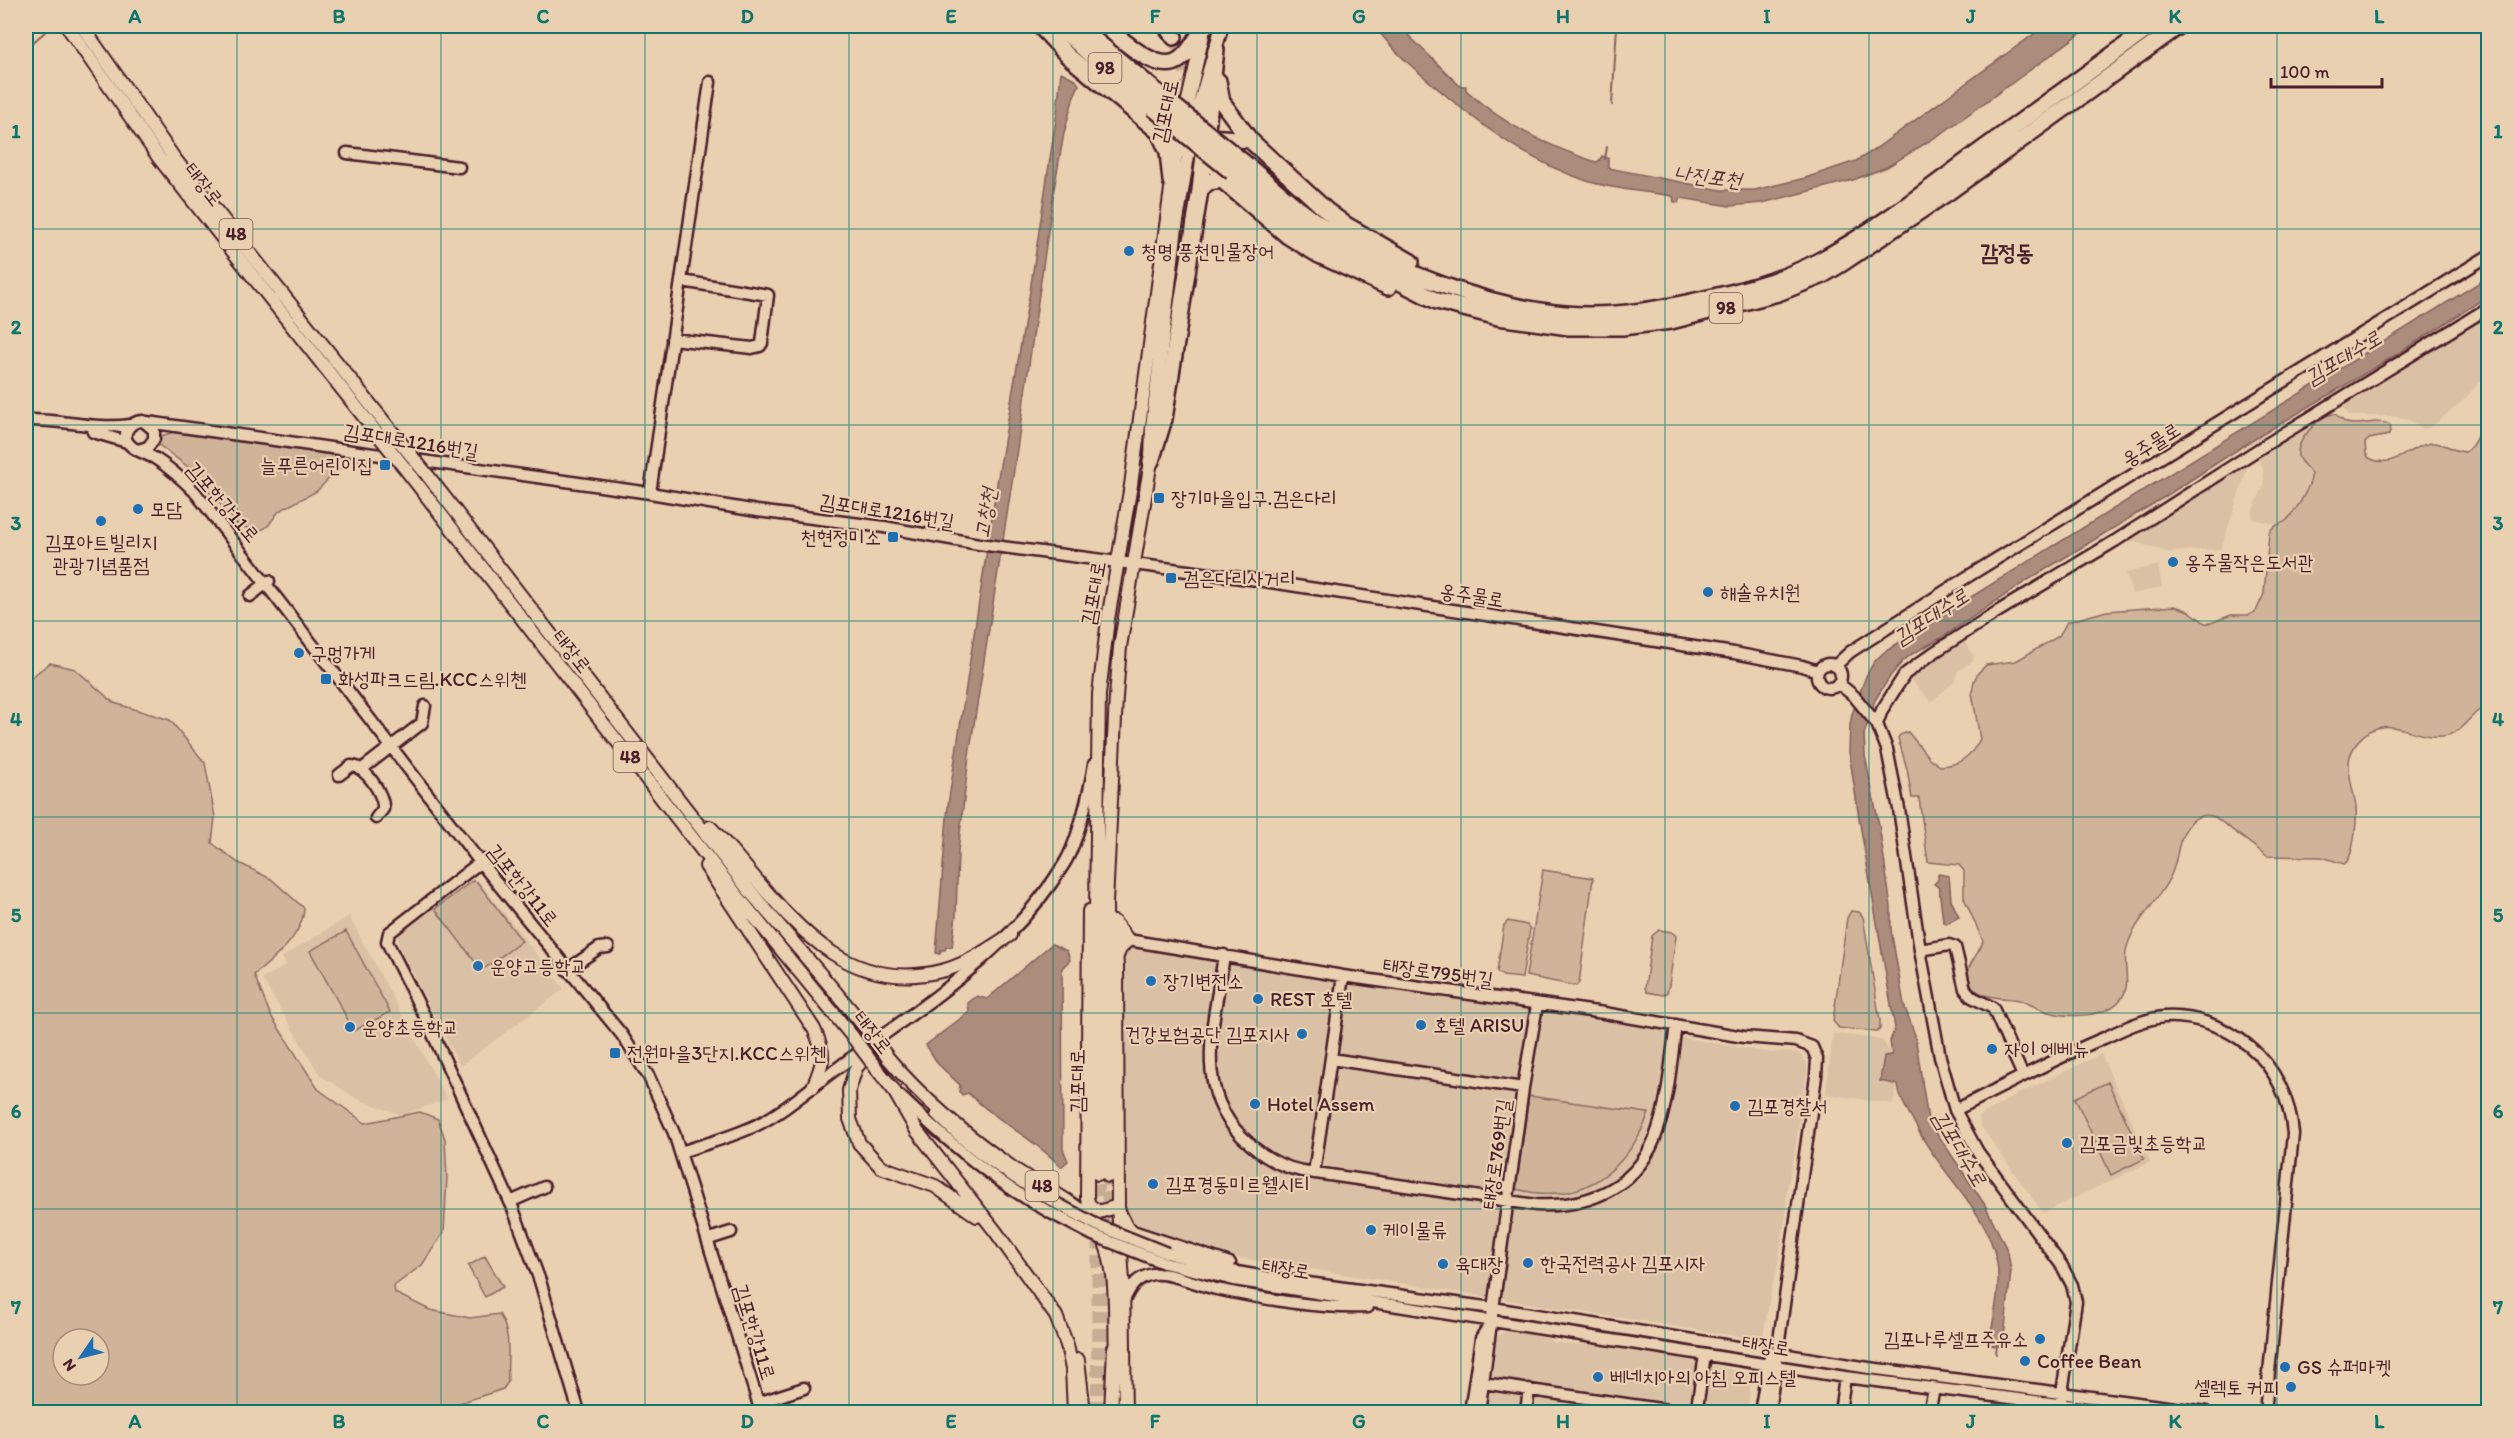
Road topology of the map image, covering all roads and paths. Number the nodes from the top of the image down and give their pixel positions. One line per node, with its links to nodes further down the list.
1 (67, 26): 56 (main road, 태장로 / 48, bridge)
2 (82, 26): 55 (main road, 태장로 / 48, bridge)
3 (1040, 26): 13 (highway)
4 (1059, 26): 13 (highway, 98)
5 (1078, 26): 13 (highway, 98)
6 (1105, 26): 7 (highway)
7 (1205, 26): 15 (main road, 김포대로)
8 (1222, 26): 11 (main road, 김포대로)
9 (2152, 26): 28 (highway, 98)
10 (2179, 26): 23 (highway, 98)
11 (1216, 50): 14 (main road, 김포대로); 16 (highway); 18 (highway)
12 (710, 82): 27 (street)
13 (1156, 109): 15 (highway); 23 (highway, 98, bridge); 24 (highway)
14 (1197, 109): 15 (highway); 19 (main road, 김포대로)
15 (1182, 122): 20 (main road, 김포대로)
16 (1208, 137): 17 (highway); 19 (highway); 25 (highway)
17 (1232, 137): 18 (highway); 23 (highway)
18 (1250, 140): 28 (highway)
19 (1190, 143): 20 (highway); 39 (main road, 김포대로)
20 (1176, 152): 24 (main road, 김포대로)
21 (347, 153): 22 (street)
22 (459, 167)
23 (1232, 171): 25 (highway); 28 (highway, 98)
24 (1171, 181): 41 (main road, 김포대로)
25 (1197, 187): 39 (highway)
26 (2488, 256): 45 (street, 옹주물로)
27 (682, 281): 30 (street); 30 (street)
28 (1455, 288)
29 (2488, 308): 49 (street)
30 (672, 339): 40 (street)
31 (26, 420): 33 (street)
32 (147, 422): 33 (street); 35 (street, 김포대로1216번길); 36 (street)
33 (130, 425): 37 (street)
34 (26, 426): 37 (street)
35 (168, 426): 36 (street); 40 (street, 김포대로1216번길)
36 (153, 439): 38 (street); 43 (street, 김포한강11로)
37 (127, 442): 38 (street)
38 (138, 450): 43 (street, 김포한강11로)
39 (1151, 461): 42 (main road, 김포대로)
40 (650, 493): 41 (street, 김포대로1216번길)
41 (1119, 562): 42 (street, 옹주물로); 50 (main road, 김포대로)
42 (1134, 564): 46 (street, 옹주물로); 58 (main road, 김포대로)
43 (268, 582): 44 (street); 51 (street, 김포한강11로)
44 (250, 596)
45 (1835, 666): 46 (street); 47 (street)
46 (1818, 671): 47 (street)
47 (1838, 683): 49 (street)
48 (425, 706): 51 (street)
49 (1876, 724): 64 (street)
50 (1097, 738): 54 (street); 58 (main road, 김포대로)
51 (393, 745): 52 (street); 59 (street, 김포한강11로)
52 (362, 769): 53 (street); 57 (street)
53 (339, 776)
54 (1092, 777): 61 (street); 84 (main road, 김포대로)
55 (671, 787): 61 (main road); 74 (main road, 태장로 / 48, bridge)
56 (673, 812): 75 (main road); 77 (main road, 태장로 / 48, bridge)
57 (376, 818)
58 (1111, 825): 60 (main road, 김포대로)
59 (482, 861): 67 (street, 김포한강11로); 82 (street)
60 (1114, 921): 62 (main road); 66 (main road, 김포대로)
61 (1010, 935): 71 (street)
62 (1128, 940): 65 (street, 태장로795번길); 66 (main road)
63 (608, 947): 67 (street)
64 (1920, 950): 73 (street); 78 (street)
65 (1224, 955): 68 (street, 태장로795번길); 80 (street)
66 (1116, 960): 84 (main road, 김포대로)
67 (568, 970): 79 (street, 김포한강11로)
68 (1343, 976): 69 (street, 태장로795번길); 72 (street)
69 (1537, 1005): 70 (street, 태장로795번길); 76 (street, 태장로769번길)
70 (1676, 1025): 83 (street); 96 (street, 태장로795번길)
71 (879, 1040): 75 (street); 87 (main road)
72 (1330, 1059): 76 (street); 80 (street)
73 (2023, 1076): 78 (street); 124 (street)
74 (905, 1078): 85 (street, 태장로); 89 (main road, 48)
75 (813, 1087): 79 (street)
76 (1523, 1088): 83 (street, 태장로769번길)
77 (893, 1089): 85 (street, 태장로); 87 (main road, 48)
78 (1955, 1110): 104 (street)
79 (681, 1151): 88 (street, 김포한강11로); 105 (street, 김포한강11로)
80 (1314, 1173): 83 (street)
81 (544, 1187): 82 (street)
82 (510, 1202): 107 (street)
83 (1508, 1202): 92 (street, 태장로769번길)
84 (1118, 1206): 90 (street); 91 (main road, 김포대로)
85 (1053, 1208): 90 (street, 태장로, bridge)
86 (731, 1232): 88 (street)
87 (996, 1232): 93 (main road, 48)
88 (709, 1239): 105 (street, 김포한강11로)
89 (1109, 1256): 91 (main road); 95 (main road, 48)
90 (1392, 1301): 91 (street); 92 (street, 태장로); 94 (street, 태장로)
91 (1123, 1306): 112 (main road, 김포대로)
92 (1493, 1308): 94 (street, 태장로769번길); 96 (street, 태장로)
93 (1056, 1316): 108 (main road, 48); 109 (main road)
94 (1491, 1322): 97 (street, 태장로); 100 (street); 113 (street)
95 (1115, 1329): 110 (main road); 111 (main road, 48)
96 (1774, 1353): 98 (street); 104 (street, 태장로)
97 (1705, 1355): 98 (street, 태장로); 117 (street)
98 (1772, 1366): 99 (street, 태장로); 118 (street); 119 (street)
99 (1845, 1377): 103 (street, 태장로); 120 (street)
100 (1483, 1383): 102 (street); 114 (street)
101 (804, 1388): 105 (street)
102 (1529, 1389): 115 (street); 116 (street)
103 (1934, 1389): 106 (street, 태장로); 121 (street)
104 (2063, 1393): 106 (street); 123 (street, 태장로)
105 (761, 1408)
106 (2060, 1409): 122 (street, 태장로)
107 (579, 1413)
108 (1074, 1413)
109 (1084, 1413)
110 (1111, 1413)
111 (1117, 1413)
112 (1125, 1413)
113 (1470, 1413)
114 (1479, 1413)
115 (1526, 1413)
116 (1681, 1413)
117 (1691, 1413)
118 (1760, 1413)
119 (1769, 1413)
120 (1840, 1413)
121 (1929, 1413)
122 (2121, 1413)
123 (2206, 1413)
124 (2265, 1413)

